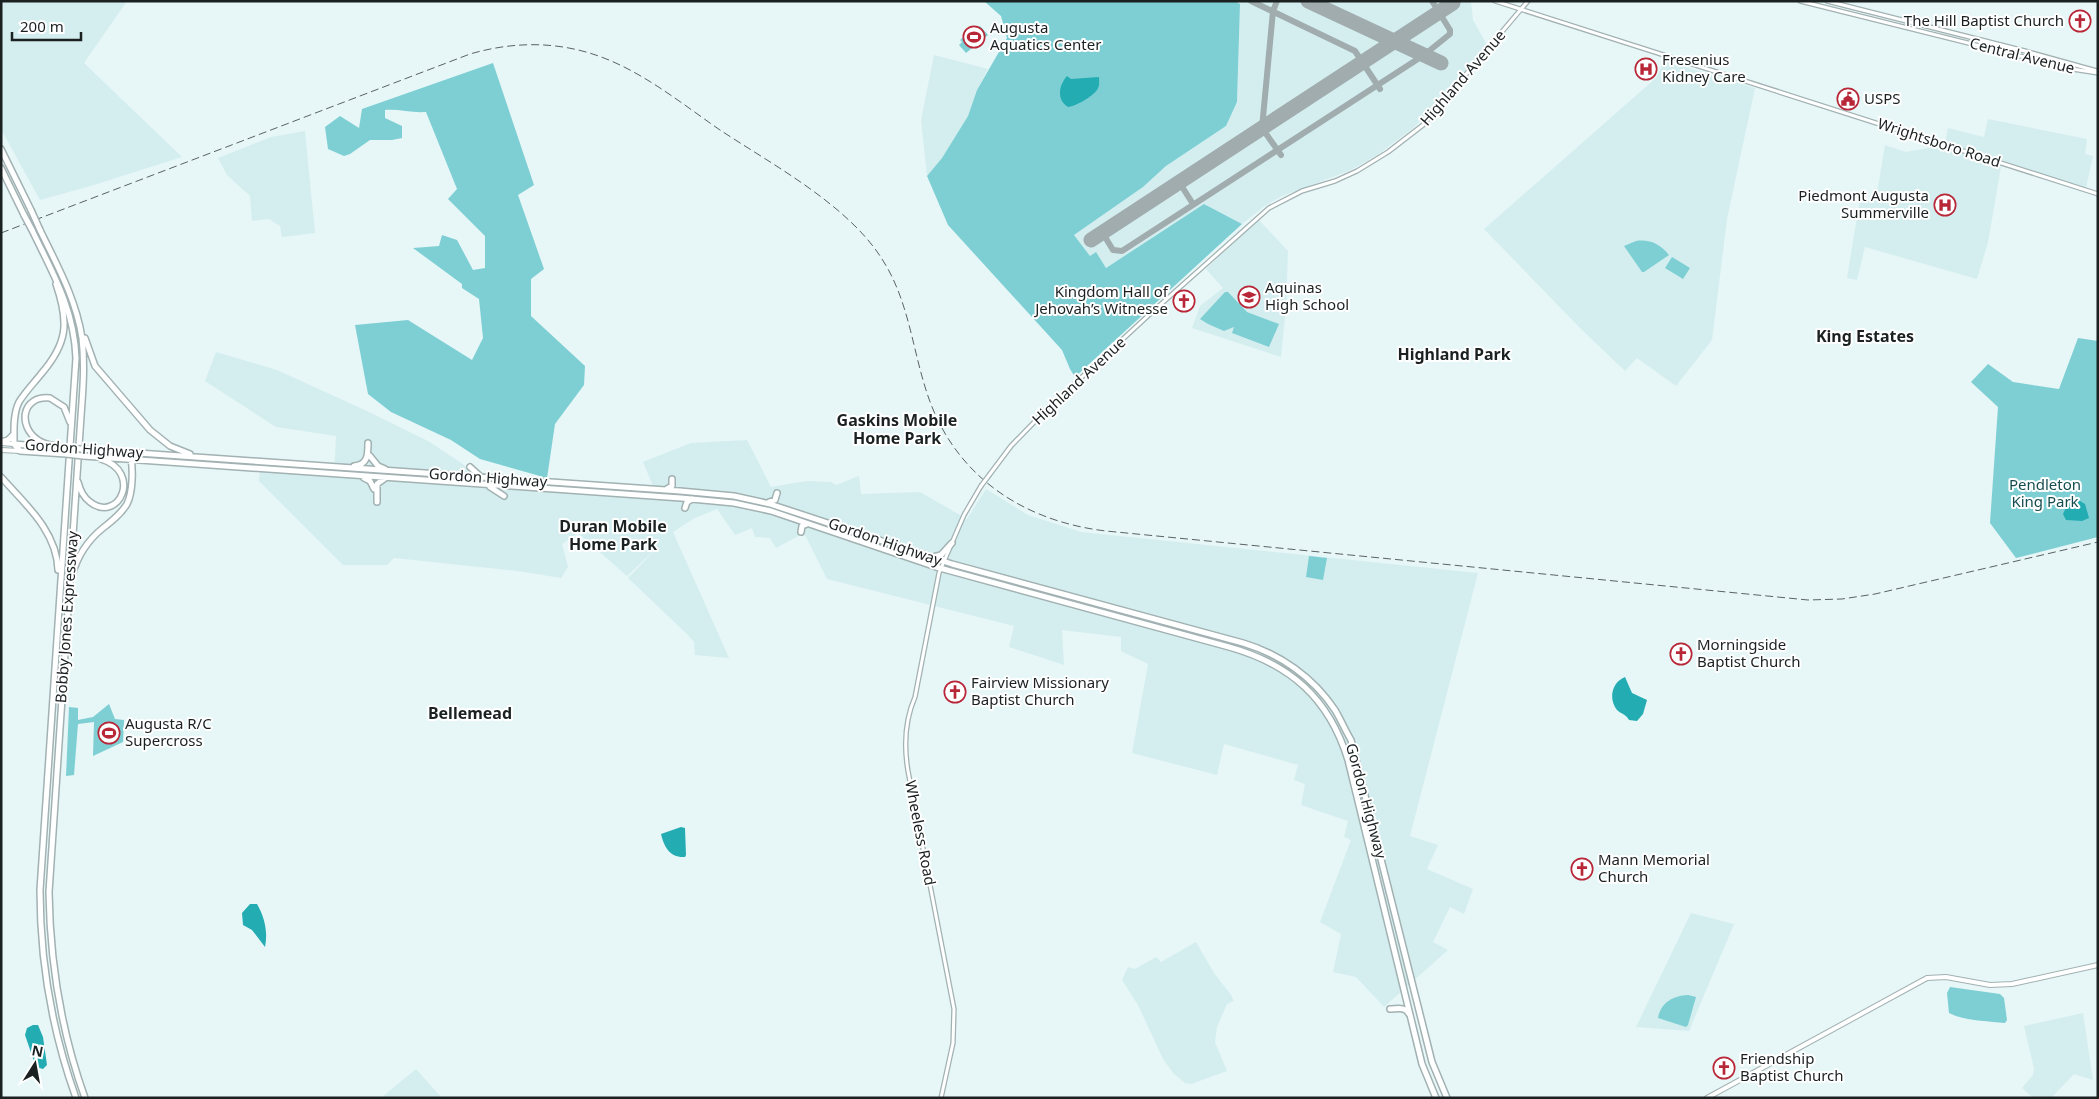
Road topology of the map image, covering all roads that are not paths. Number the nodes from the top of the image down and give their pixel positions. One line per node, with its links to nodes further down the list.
1 (1495, 1): 5 (main road, Wrightsboro Road)
2 (1528, 1): 5 (main road, Highland Avenue)
3 (1800, 1): 6 (main road, Central Avenue)
4 (1827, 1): 6 (main road, Central Avenue)
5 (1522, 10): 9 (main road, Wrightsboro Road); 46 (main road, Highland Avenue, bridge)
6 (2098, 72)
7 (1, 149): 11 (highway, Bobby Jones Expressway, bridge)
8 (1, 168): 10 (highway, Bobby Jones Expressway, bridge)
9 (2098, 194)
10 (49, 265): 12 (highway); 17 (highway, Bobby Jones Expressway)
11 (60, 270): 24 (highway, Bobby Jones Expressway); 25 (highway)
12 (14, 434): 13 (highway); 15 (highway)
13 (1, 443): 15 (main road, Gordon Highway)
14 (368, 443): 27 (highway)
15 (14, 444): 16 (highway, Gordon Highway); 19 (highway)
16 (60, 447): 17 (highway); 17 (highway)
17 (69, 447): 21 (highway, Gordon Highway, bridge); 51 (highway, Bobby Jones Expressway)
18 (1, 450): 19 (main road, Gordon Highway)
19 (20, 451): 21 (highway, Gordon Highway, bridge)
20 (121, 452): 21 (highway, Gordon Highway); 23 (highway); 25 (highway, Gordon Highway)
21 (87, 455): 23 (highway, Gordon Highway); 24 (highway)
22 (370, 456): 30 (highway)
23 (132, 459): 26 (highway, Gordon Highway); 28 (highway)
24 (78, 460): 50 (highway, Bobby Jones Expressway)
25 (230, 460): 27 (highway, Gordon Highway)
26 (155, 461): 28 (highway); 29 (highway, Gordon Highway)
27 (334, 467): 30 (highway, Gordon Highway)
28 (131, 471): 50 (highway)
29 (318, 472): 30 (highway, Gordon Highway); 37 (highway)
30 (392, 475): 32 (highway, Gordon Highway); 35 (highway, Gordon Highway); 41 (highway)
31 (1, 477): 51 (highway)
32 (467, 477): 33 (highway, Gordon Highway); 33 (highway)
33 (482, 478): 38 (highway, Gordon Highway)
34 (672, 479): 38 (highway)
35 (450, 482): 36 (highway, Gordon Highway); 36 (highway)
36 (512, 486): 40 (highway, Gordon Highway)
37 (374, 489)
38 (663, 490): 42 (highway, Gordon Highway)
39 (776, 493): 42 (highway)
40 (692, 499): 43 (highway); 44 (highway, Gordon Highway)
41 (377, 502)
42 (762, 502): 47 (highway, Gordon Highway)
43 (685, 508)
44 (810, 524): 45 (highway); 49 (highway, Gordon Highway)
45 (801, 532)
46 (952, 543): 47 (highway); 48 (main road, Highland Avenue)
47 (926, 557): 48 (highway, Gordon Highway)
48 (944, 562): 49 (main road, Highland Avenue); 53 (highway, Gordon Highway)
49 (941, 568): 56 (highway, Gordon Highway); 59 (main road, Wheeless Road)
50 (68, 594): 58 (highway, Bobby Jones Expressway)
51 (58, 621): 57 (highway, Bobby Jones Expressway)
52 (2098, 965): 62 (main road)
53 (1411, 977): 54 (highway); 61 (highway, Gordon Highway)
54 (1420, 981)
55 (1390, 1009): 56 (highway)
56 (1410, 1016): 60 (highway, Gordon Highway)
57 (76, 1098)
58 (85, 1098)
59 (941, 1098)
60 (1436, 1098)
61 (1447, 1098)
62 (1706, 1098)

